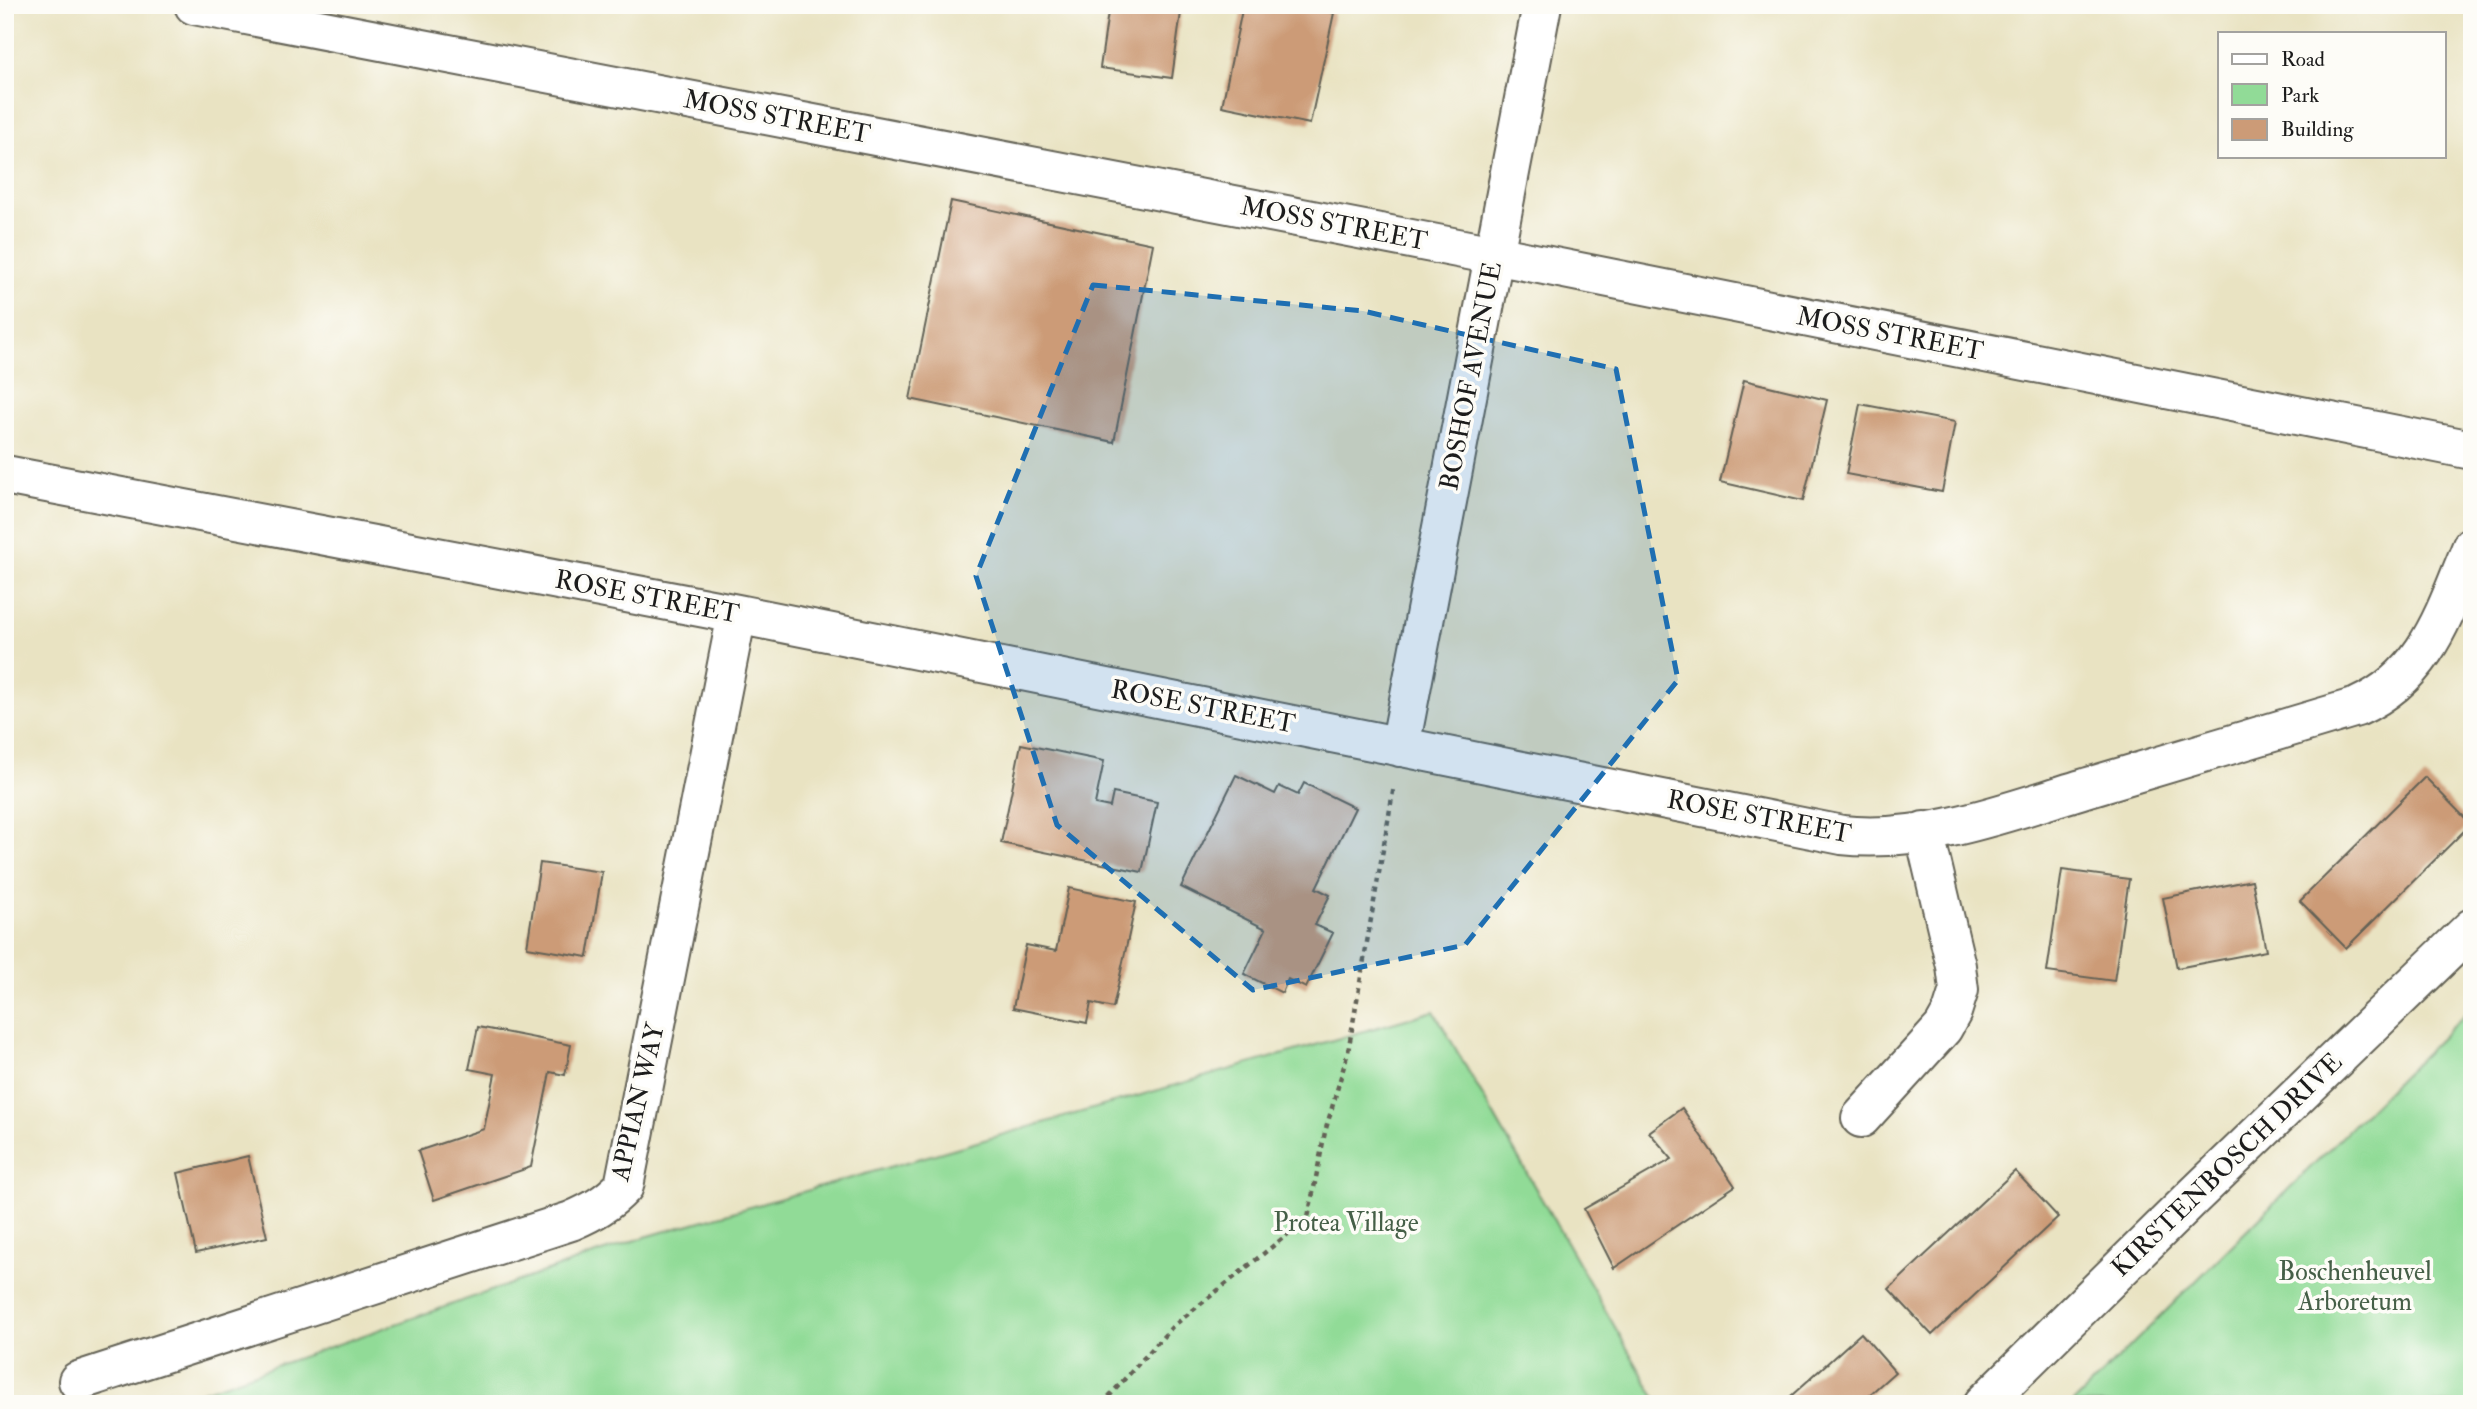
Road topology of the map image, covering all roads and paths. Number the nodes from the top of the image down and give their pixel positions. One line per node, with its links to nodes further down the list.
1 (194, 5): 3 (street, MOSS STREET)
2 (1542, 5): 3 (street, BOSHOF AVENUE)
3 (1494, 255): 4 (street, MOSS STREET); 8 (street, BOSHOF AVENUE)
4 (2472, 450)
5 (5, 475): 7 (street, ROSE STREET)
6 (2472, 546): 9 (street, ROSE STREET)
7 (737, 614): 8 (street, ROSE STREET); 12 (street, APPIAN WAY)
8 (1401, 747): 9 (street, ROSE STREET); 13 (path)
9 (1924, 831): 11 (street)
10 (2472, 928): 14 (street, KIRSTENBOSCH DRIVE)
11 (1861, 1118)
12 (79, 1381)
13 (1102, 1404)
14 (1983, 1404)

